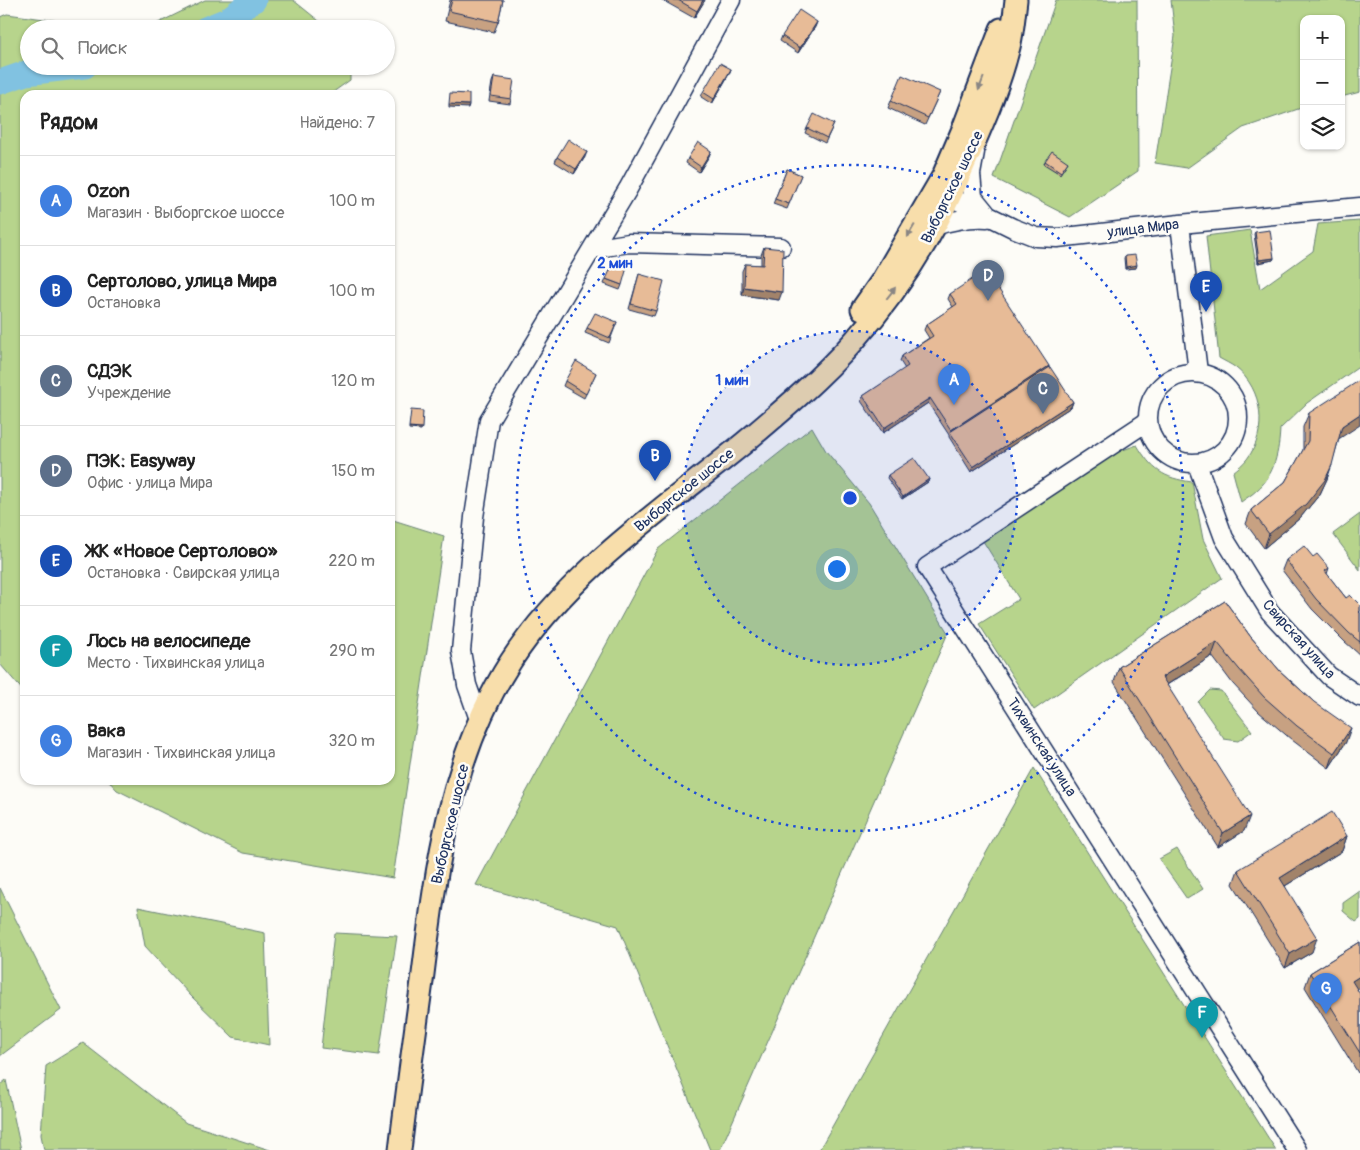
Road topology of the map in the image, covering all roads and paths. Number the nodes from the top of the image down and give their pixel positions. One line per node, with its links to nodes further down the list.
1 (731, 0): 10 (street)
2 (1015, 0): 3 (main road, Выборгское шоссе); 4 (main road, Выборгское шоссе, one-way to 4)
3 (980, 129): 4 (main road, Выборгское шоссе); 6 (street)
4 (943, 193): 6 (street, улица Мира); 8 (main road, Выборгское шоссе); 12 (main road, Выборгское шоссе, one-way to 12)
5 (1360, 207): 7 (street, улица Мира)
6 (990, 218): 7 (street, улица Мира); 8 (street)
7 (1180, 224): 11 (street)
8 (935, 226): 12 (main road, Выборгское шоссе, one-way to 8)
9 (781, 247): 10 (street)
10 (592, 249): 16 (street)
11 (1198, 372): 13 (street); 14 (street)
12 (800, 394): 16 (main road, Выборгское шоссе)
13 (1148, 421): 14 (street); 18 (street, Тихвинская улица)
14 (1197, 464): 15 (street, Свирская улица)
15 (1360, 698)
16 (480, 722): 17 (main road, Выборгское шоссе)
17 (400, 1150)
18 (1297, 1150)

